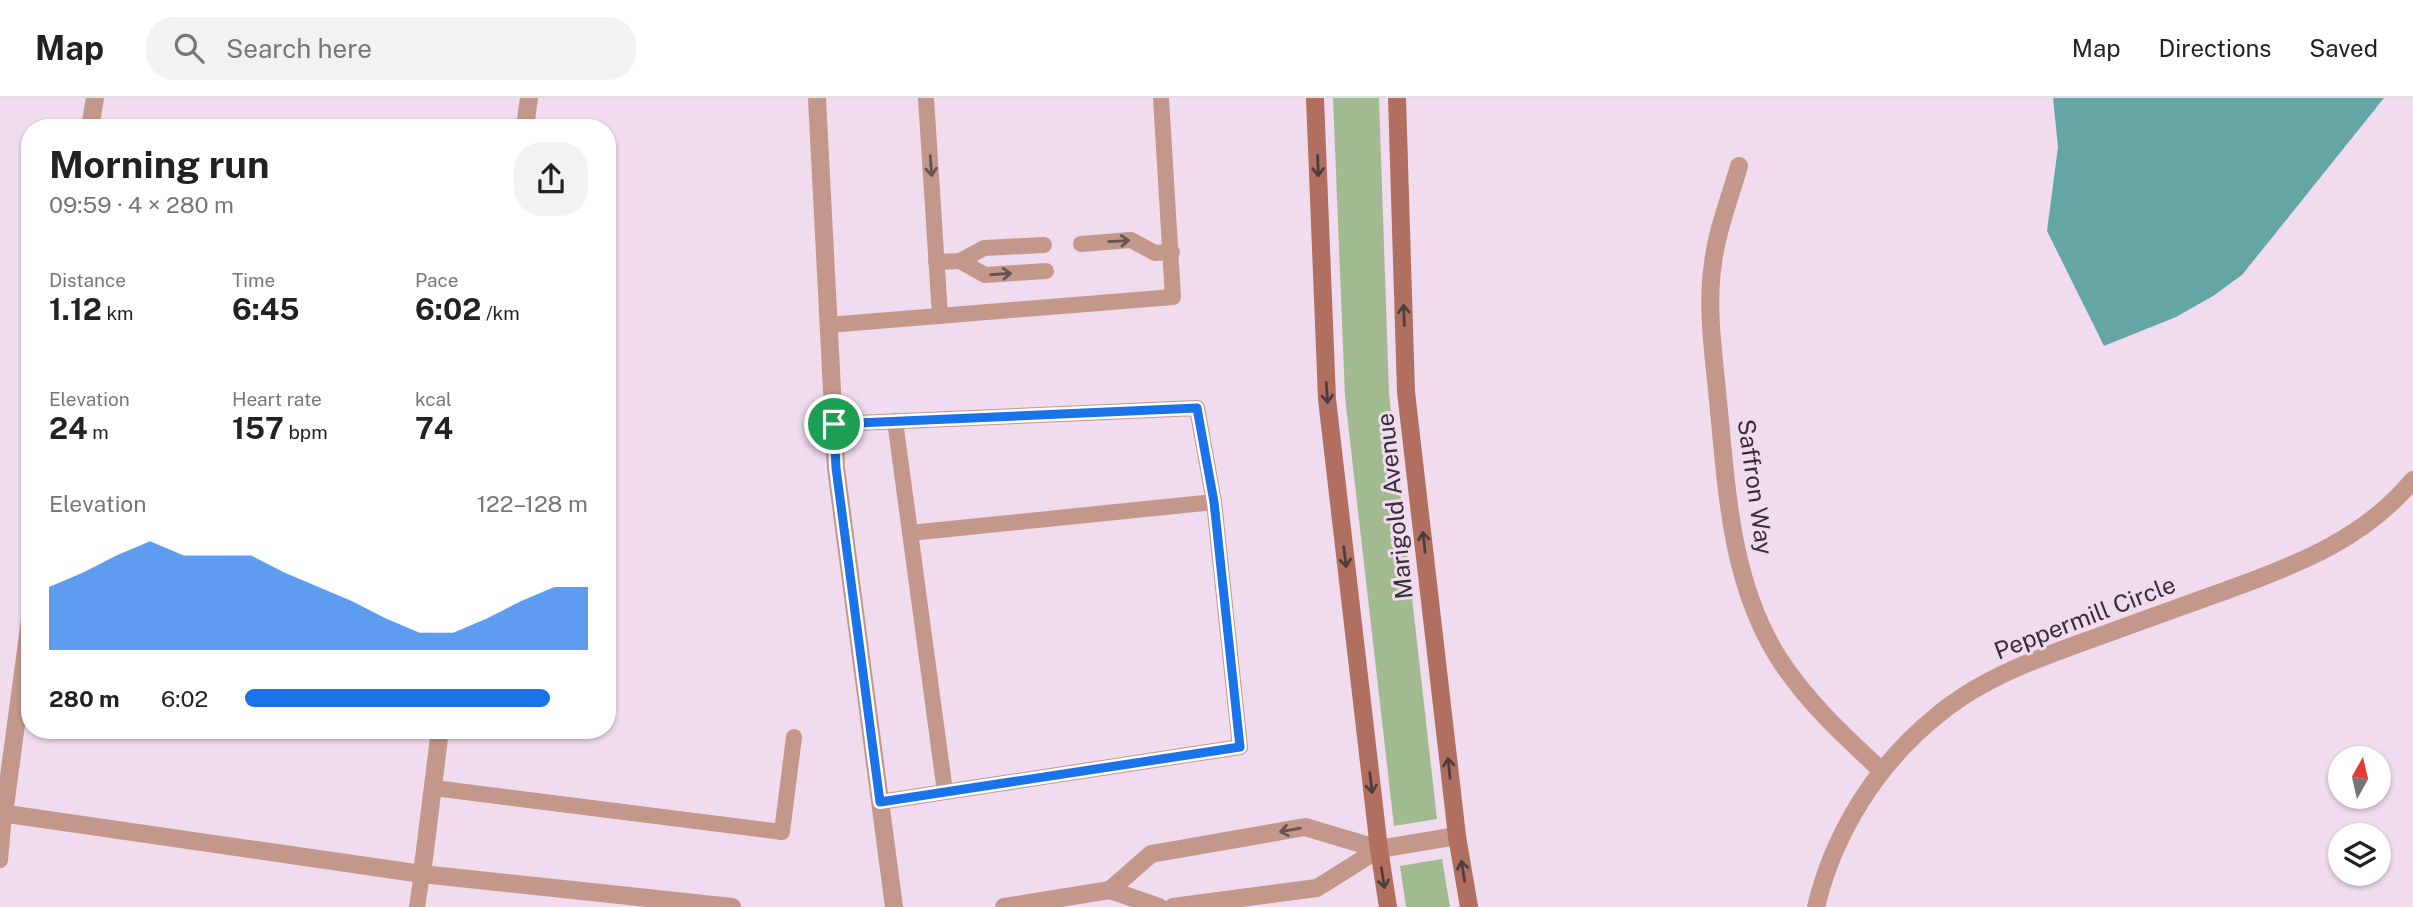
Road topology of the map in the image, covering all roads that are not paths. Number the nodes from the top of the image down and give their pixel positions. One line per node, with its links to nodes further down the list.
1 (95, 98): 8 (street)
2 (528, 98): 9 (street)
3 (817, 98): 18 (street)
4 (926, 98): 15 (lane, one-way to 15)
5 (1161, 98): 13 (lane)
6 (1315, 98): 33 (main road, one-way to 33)
7 (1397, 98): 32 (main road, Marigold Avenue, one-way to 7)
8 (92, 119)
9 (526, 119)
10 (1739, 166): 27 (street, Saffron Way)
11 (1081, 244): 13 (lane, one-way to 13)
12 (1044, 245): 14 (lane)
13 (1172, 252): 17 (lane)
14 (960, 261): 15 (lane); 16 (lane, one-way to 16)
15 (936, 262): 17 (lane)
16 (1046, 271)
17 (940, 316): 18 (lane)
18 (828, 325): 20 (street)
19 (895, 421): 20 (lane); 22 (lane); 23 (lane)
20 (834, 424): 30 (street)
21 (2413, 480): 27 (street, Peppermill Circle)
22 (1214, 502): 23 (lane); 29 (lane)
23 (910, 533): 29 (lane)
24 (21, 682): 31 (street)
25 (794, 737): 28 (lane)
26 (439, 739): 28 (street)
27 (1882, 771): 45 (street, Peppermill Circle)
28 (434, 788): 35 (street)
29 (945, 792): 30 (lane)
30 (880, 802): 39 (street)
31 (2, 813): 34 (lane); 35 (street)
32 (1457, 836): 33 (street); 44 (main road, Marigold Avenue, one-way to 32)
33 (1379, 849): 36 (street, one-way to 36); 42 (street); 43 (main road, one-way to 43)
34 (0, 860)
35 (422, 874): 37 (lane); 38 (street)
36 (1110, 890): 40 (street); 41 (street)
37 (417, 907)
38 (732, 907)
39 (894, 907)
40 (1004, 907)
41 (1159, 907)
42 (1173, 907)
43 (1388, 907)
44 (1469, 907)
45 (1816, 907)

